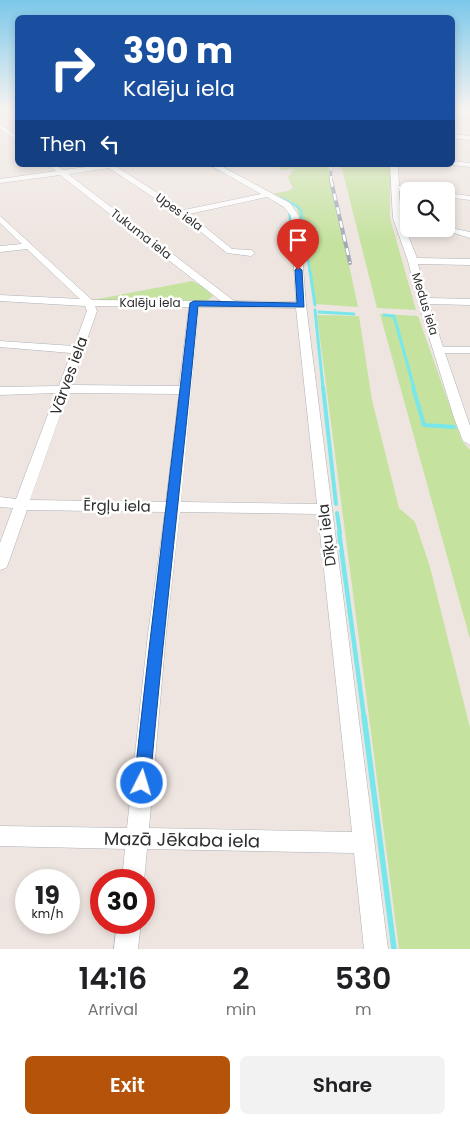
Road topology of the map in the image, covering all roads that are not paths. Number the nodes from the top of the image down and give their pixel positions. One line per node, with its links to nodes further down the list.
1 (455, 163): 2 (street)
2 (470, 165)
3 (54, 167): 8 (street, Tukuma iela)
4 (103, 167): 8 (street)
5 (112, 167): 15 (street, Upes iela)
6 (218, 167): 12 (street, Dīķu iela)
7 (394, 167): 10 (street, Medus iela)
8 (62, 173): 9 (street); 31 (street, Tukuma iela)
9 (0, 181)
10 (395, 188): 11 (street); 17 (street, Medus iela)
11 (400, 189)
12 (267, 195): 15 (street); 32 (street, Dīķu iela)
13 (455, 196): 14 (street)
14 (470, 198)
15 (183, 213): 23 (street, Upes iela)
16 (0, 218): 21 (street)
17 (397, 218): 18 (street); 24 (street, Medus iela)
18 (400, 218)
19 (455, 231): 20 (street)
20 (470, 235)
21 (29, 246): 22 (street); 29 (street)
22 (0, 249)
23 (251, 253)
24 (413, 261): 25 (street); 27 (street, Medus iela)
25 (470, 262)
26 (0, 298): 29 (street, Kalēju iela)
27 (423, 301): 28 (street); 35 (street, Medus iela)
28 (470, 302)
29 (89, 303): 30 (street, Kalēju iela); 34 (street, Vārves iela)
30 (194, 303): 31 (street, Kalēju iela); 38 (street)
31 (230, 303): 32 (street, Kalēju iela)
32 (301, 306): 45 (street, Dīķu iela)
33 (0, 344): 34 (street)
34 (78, 350): 37 (street, Vārves iela)
35 (440, 350): 36 (street); 40 (street, Medus iela)
36 (470, 350)
37 (64, 389): 38 (street); 39 (street); 43 (street, Vārves iela)
38 (185, 390): 44 (street)
39 (0, 391)
40 (465, 418): 41 (street, Medus iela)
41 (470, 441)
42 (0, 502): 43 (street, Ērgļu iela)
43 (23, 505): 44 (street, Ērgļu iela); 46 (street, Vārves iela)
44 (173, 507): 45 (street, Ērgļu iela); 48 (street)
45 (324, 508): 49 (street, Dīķu iela)
46 (0, 564)
47 (0, 836): 48 (street, Mazā Jēkaba iela)
48 (136, 839): 49 (street, Mazā Jēkaba iela); 50 (street)
49 (364, 843): 53 (street, Dīķu iela)
50 (134, 869)
51 (127, 934): 52 (street)
52 (126, 949)
53 (376, 949)

